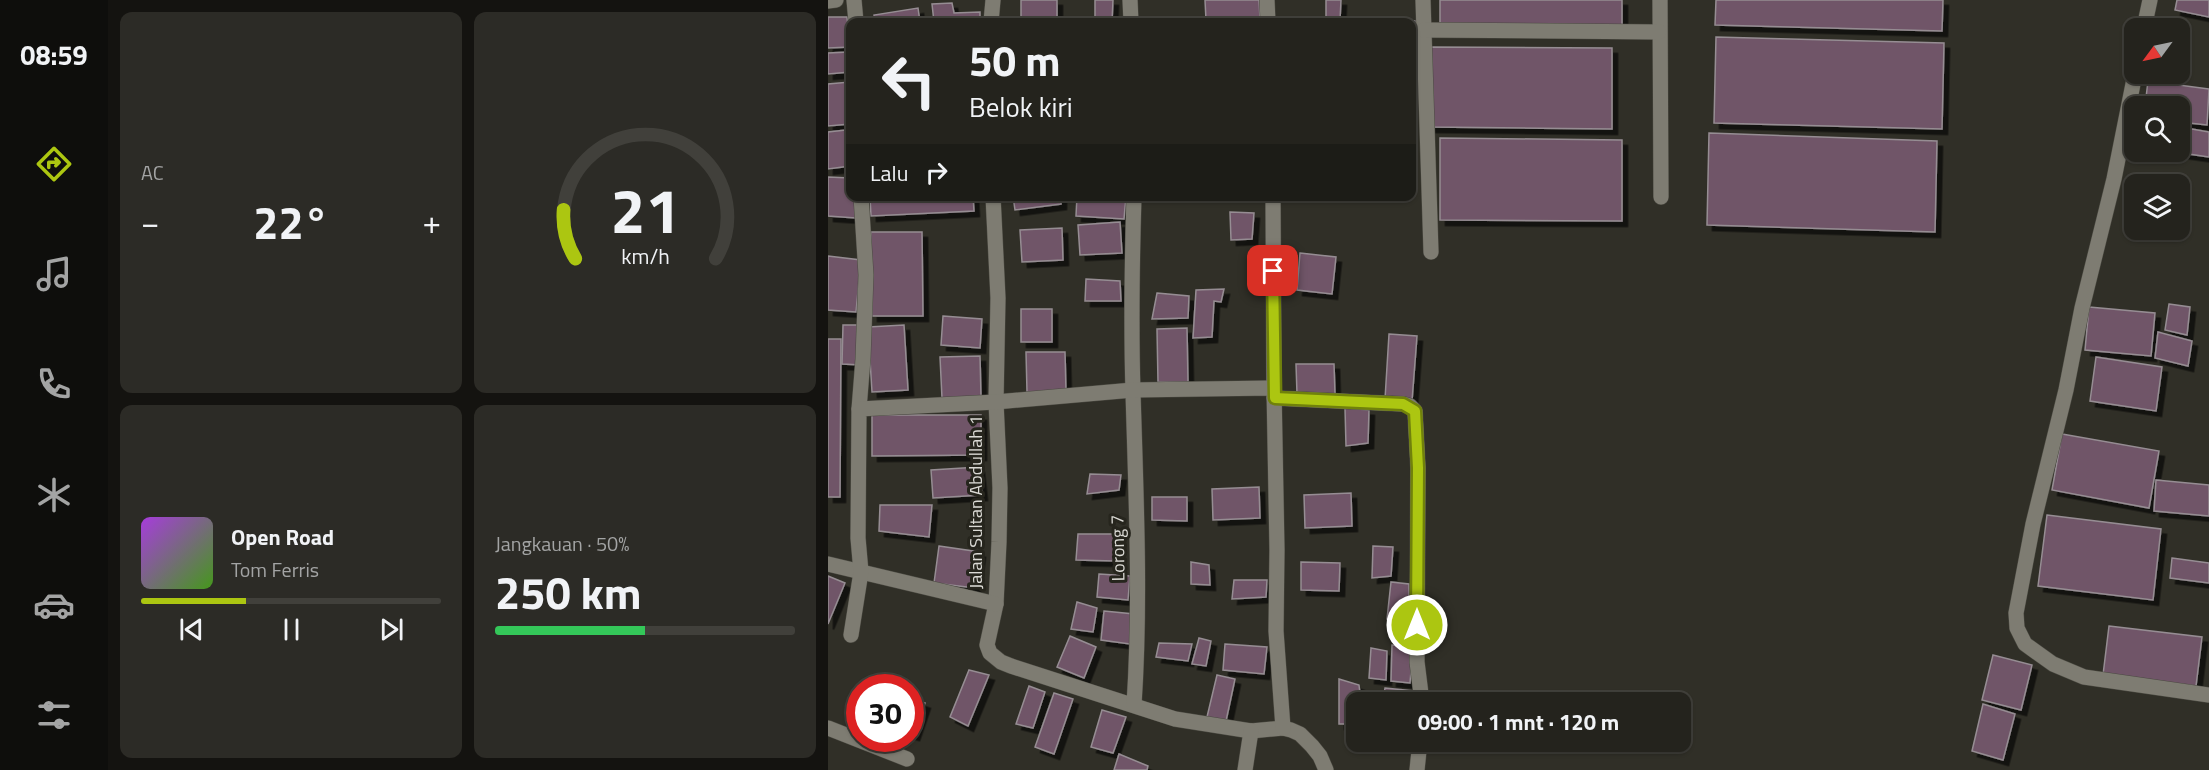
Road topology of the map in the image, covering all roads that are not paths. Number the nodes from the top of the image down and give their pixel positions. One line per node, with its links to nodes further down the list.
1 (836, 0): 9 (street)
2 (854, 0): 10 (street)
3 (993, 0): 11 (street)
4 (1130, 0): 12 (street)
5 (1267, 0): 13 (street)
6 (1423, 0): 15 (street)
7 (1660, 0): 16 (street)
8 (2150, 0): 14 (street)
9 (828, 1)
10 (856, 18)
11 (992, 18)
12 (1131, 18)
13 (1268, 18)
14 (2146, 18)
15 (1424, 30): 16 (street); 23 (street)
16 (1659, 32): 18 (street)
17 (2133, 84): 33 (street)
18 (1661, 197)
19 (861, 201): 27 (street)
20 (993, 201): 26 (street, Jalan Sultan Abdullah 1)
21 (1134, 201): 24 (street, Lorong 7)
22 (1273, 201): 25 (street)
23 (1431, 252)
24 (1133, 390): 25 (street); 26 (street); 34 (street, Lorong 7)
25 (1274, 393): 32 (street); 36 (street)
26 (996, 402): 27 (street); 30 (street, Jalan Sultan Abdullah 1)
27 (859, 409): 29 (street)
28 (828, 564): 29 (street)
29 (861, 572): 30 (street); 31 (street)
30 (996, 604): 34 (street, Jalan Sultan Abdullah 1)
31 (851, 635)
32 (1421, 692)
33 (2209, 695)
34 (1134, 705): 37 (street, Jalan Sultan Abdullah 1)
35 (828, 728): 39 (street)
36 (1283, 728): 37 (street, Jalan Sultan Abdullah 1); 41 (street)
37 (1251, 731): 40 (street)
38 (1419, 752): 42 (street)
39 (907, 759)
40 (1245, 770)
41 (1326, 770)
42 (1418, 770)

